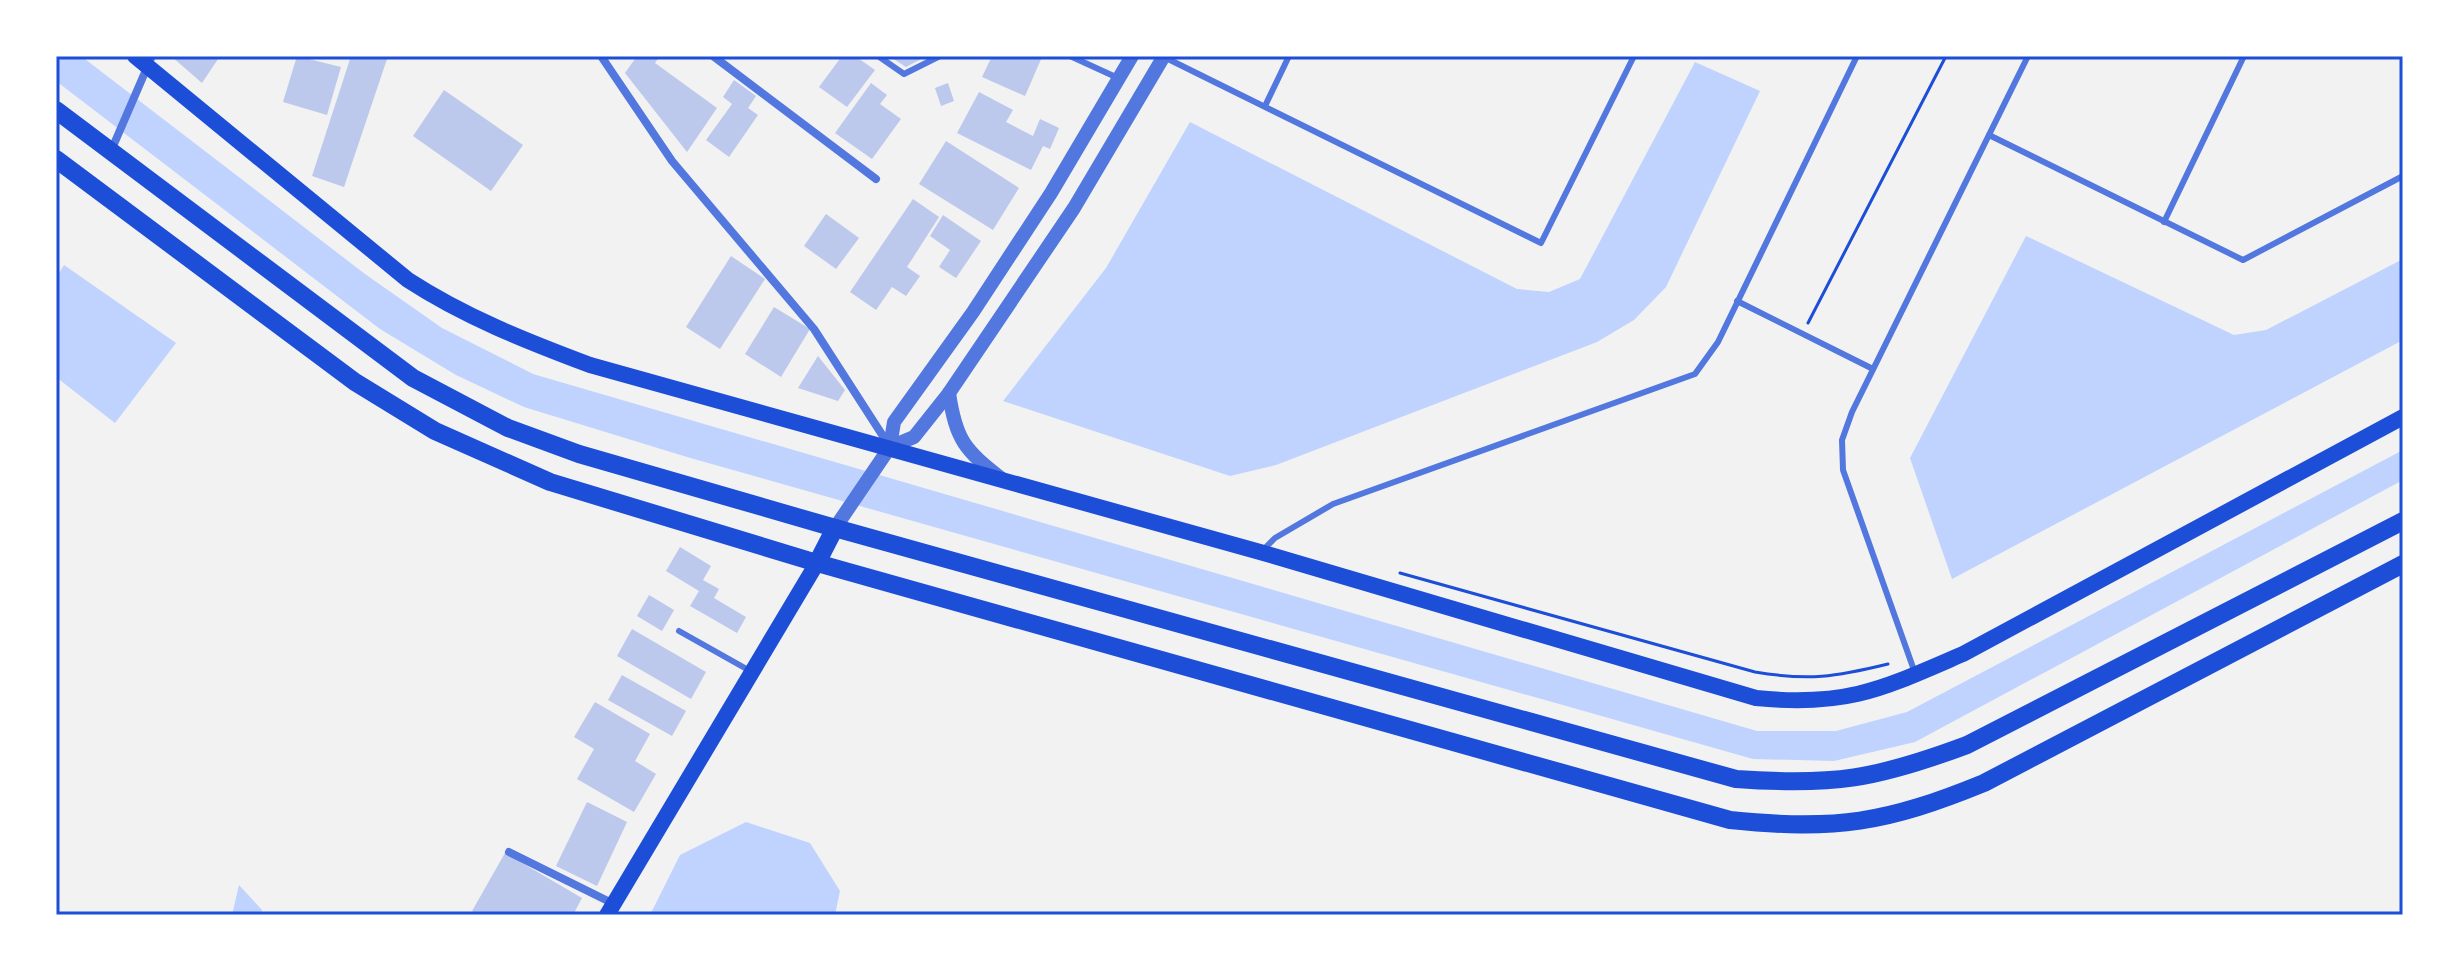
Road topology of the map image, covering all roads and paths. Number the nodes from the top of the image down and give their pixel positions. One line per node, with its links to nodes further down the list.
1 (601, 56): 29 (street)
2 (713, 56): 22 (street)
3 (878, 56): 4 (lane)
4 (940, 56)
5 (1070, 56): 15 (lane)
6 (1132, 56): 15 (street)
7 (1164, 56): 16 (lane); 27 (street)
8 (1289, 56): 16 (lane)
9 (1634, 56): 16 (lane)
10 (1946, 56): 25 (path)
11 (2028, 56): 18 (lane)
12 (2244, 56): 23 (lane)
13 (1855, 57): 24 (lane)
14 (145, 59): 19 (street); 29 (main road)
15 (1119, 78): 29 (street)
16 (1265, 106)
17 (56, 110): 19 (main road)
18 (1989, 135): 23 (lane); 26 (lane)
19 (111, 151): 32 (main road)
20 (56, 159): 34 (main road)
21 (2403, 176): 23 (lane)
22 (876, 179)
23 (2164, 222)
24 (1737, 301): 25 (lane); 33 (lane)
25 (1802, 334): 26 (lane)
26 (1873, 369): 38 (lane)
27 (949, 393): 29 (street); 30 (street)
28 (2403, 417): 38 (main road)
29 (890, 447): 30 (main road); 32 (street)
30 (1003, 480): 33 (main road)
31 (2403, 521): 32 (main road)
32 (835, 528): 34 (main road)
33 (1260, 552): 38 (main road)
34 (817, 563): 35 (main road); 39 (main road)
35 (2403, 565)
36 (1395, 571): 38 (path)
37 (679, 631): 39 (lane)
38 (1913, 667)
39 (752, 672): 41 (main road)
40 (509, 852): 41 (street)
41 (610, 910)

